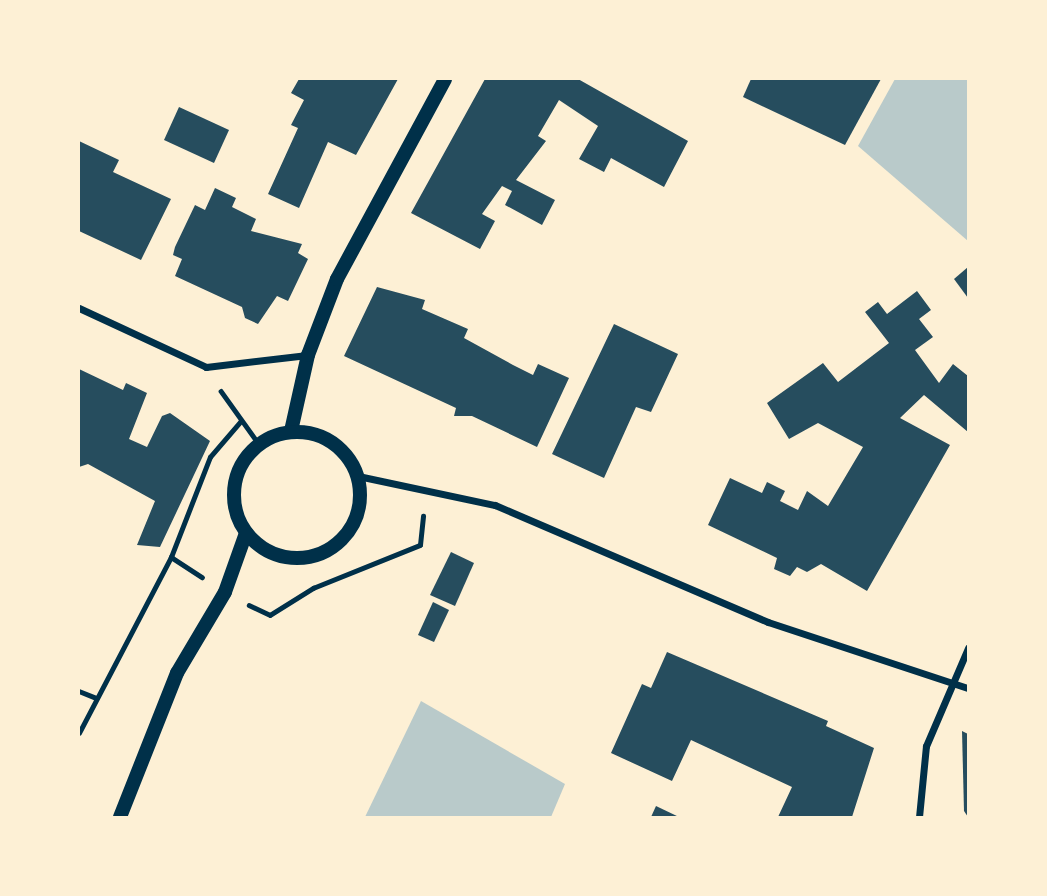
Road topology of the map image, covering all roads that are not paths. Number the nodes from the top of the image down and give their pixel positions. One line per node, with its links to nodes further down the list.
1 (444, 79): 3 (main road)
2 (79, 308): 3 (street)
3 (308, 355): 4 (main road)
4 (292, 431): 5 (main road); 6 (main road)
5 (358, 476): 6 (main road); 8 (street)
6 (246, 533): 10 (main road)
7 (968, 648): 8 (street)
8 (950, 683): 9 (street); 11 (street)
9 (968, 688)
10 (120, 817)
11 (919, 817)

